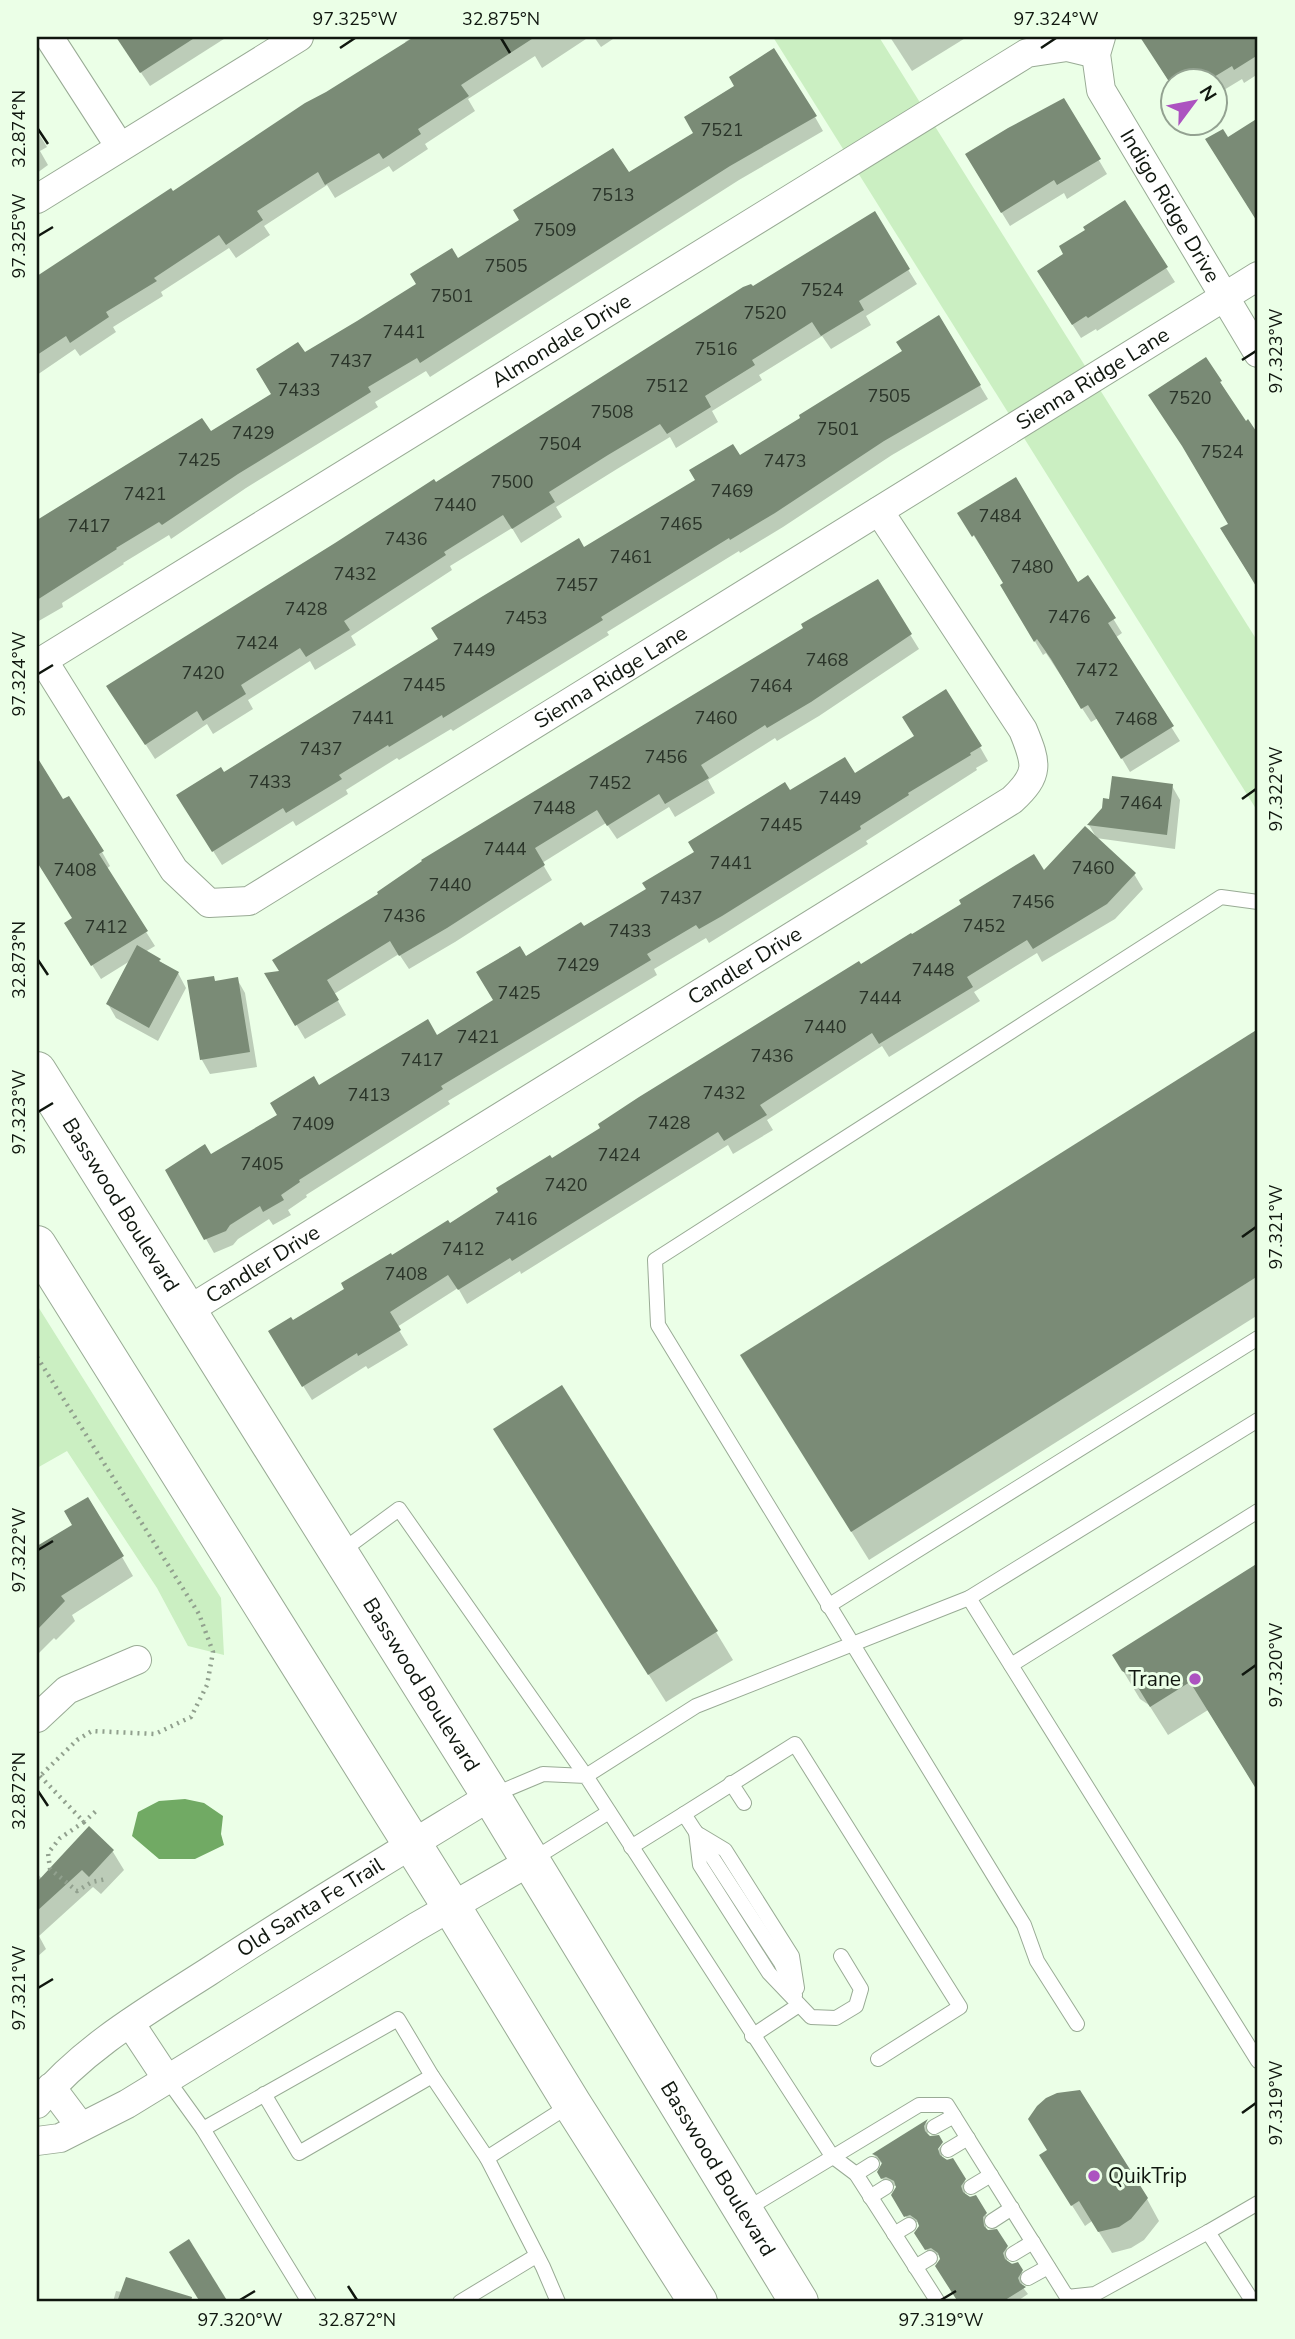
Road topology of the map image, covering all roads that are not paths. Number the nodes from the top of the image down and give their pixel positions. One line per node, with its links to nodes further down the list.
1 (49, 37): 4 (street)
2 (299, 37): 4 (street)
3 (1098, 45): 7 (street, Indigo Ridge Drive); 10 (street, Almondale Drive)
4 (120, 147): 5 (street)
5 (37, 199)
6 (1258, 276): 7 (street, Sienna Ridge Lane)
7 (1224, 297): 8 (street, Indigo Ridge Drive); 9 (street, Sienna Ridge Lane)
8 (1258, 353)
9 (879, 511): 10 (street, Sienna Ridge Lane); 14 (street, Candler Drive)
10 (40, 662)
11 (1258, 902): 20 (lane)
12 (37, 1071): 14 (main road, Basswood Boulevard)
13 (37, 1245): 31 (main road)
14 (187, 1311): 18 (main road, Basswood Boulevard)
15 (1258, 1338): 20 (lane)
16 (1258, 1420): 19 (lane)
17 (1258, 1511): 23 (lane)
18 (339, 1553): 25 (lane); 27 (main road, Basswood Boulevard)
19 (969, 1598): 21 (lane); 23 (lane)
20 (828, 1606): 21 (lane)
21 (851, 1645): 25 (lane); 38 (lane)
22 (137, 1660): 24 (street)
23 (1011, 1665): 41 (lane)
24 (37, 1718)
25 (586, 1776): 27 (lane); 29 (lane)
26 (731, 1783): 28 (lane); 30 (lane); 40 (lane)
27 (491, 1796): 31 (street, Old Santa Fe Trail); 33 (main road, Basswood Boulevard)
28 (744, 1803)
29 (609, 1812): 32 (lane); 33 (lane)
30 (684, 1814): 32 (lane); 36 (lane)
31 (412, 1844): 34 (main road); 37 (street, Old Santa Fe Trail)
32 (631, 1847): 39 (lane)
33 (531, 1861): 34 (street); 64 (main road, Basswood Boulevard)
34 (451, 1906): 43 (street); 46 (main road)
35 (841, 1955): 36 (lane)
36 (799, 2006): 39 (lane)
37 (130, 2023): 43 (street); 45 (street, Old Santa Fe Trail)
38 (1077, 2024)
39 (752, 2036): 54 (lane)
40 (878, 2059)
41 (1258, 2061)
42 (432, 2076): 44 (lane); 44 (lane); 55 (lane)
43 (167, 2079): 48 (street); 50 (lane)
44 (264, 2094): 50 (lane)
45 (44, 2096): 48 (street, Old Santa Fe Trail)
46 (572, 2104): 55 (lane); 82 (main road)
47 (954, 2116): 49 (lane); 51 (lane); 54 (lane)
48 (81, 2127): 52 (street)
49 (934, 2127)
50 (203, 2129): 79 (lane)
51 (968, 2138): 53 (lane); 58 (lane)
52 (37, 2141)
53 (948, 2150)
54 (832, 2156): 57 (lane); 64 (lane)
55 (487, 2158): 71 (lane)
56 (872, 2164): 57 (lane)
57 (856, 2174): 61 (lane)
58 (991, 2175): 60 (lane); 63 (lane)
59 (886, 2187): 61 (lane)
60 (971, 2187)
61 (870, 2197): 68 (lane)
62 (1258, 2203): 67 (lane)
63 (1012, 2208): 65 (lane); 69 (lane)
64 (744, 2211): 83 (main road, Basswood Boulevard)
65 (992, 2221)
66 (909, 2225): 68 (lane)
67 (1209, 2232): 77 (lane); 84 (lane)
68 (894, 2234): 73 (lane)
69 (1032, 2242): 70 (lane); 74 (lane)
70 (1013, 2254)
71 (536, 2256): 80 (lane); 81 (lane)
72 (930, 2258): 73 (lane)
73 (915, 2267): 78 (lane)
74 (1048, 2267): 75 (lane); 77 (lane)
75 (1028, 2278)
76 (951, 2291): 78 (lane)
77 (1061, 2299)
78 (937, 2301)
79 (309, 2302)
80 (460, 2302)
81 (558, 2302)
82 (698, 2302)
83 (799, 2302)
84 (1252, 2302)

